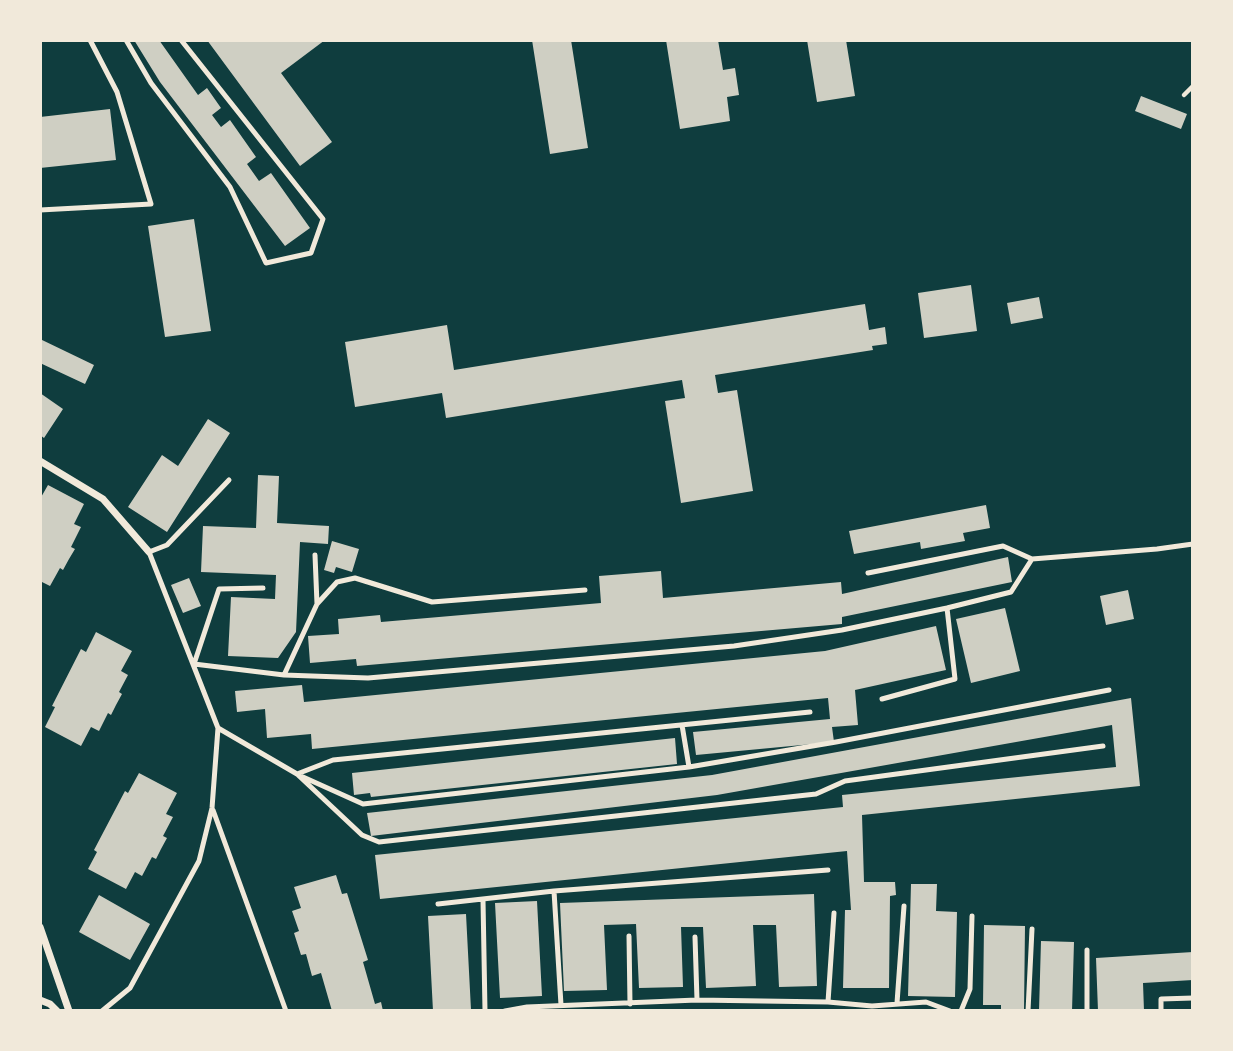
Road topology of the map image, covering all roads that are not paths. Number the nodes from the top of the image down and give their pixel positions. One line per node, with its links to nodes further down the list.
1 (90, 40): 4 (lane)
2 (125, 40): 3 (lane)
3 (181, 40)
4 (40, 210)
5 (40, 461): 8 (street)
6 (229, 480): 8 (lane)
7 (1193, 544): 10 (lane)
8 (149, 552): 16 (lane)
9 (315, 555): 14 (lane)
10 (1032, 559): 11 (lane); 15 (lane)
11 (867, 573)
12 (263, 588): 16 (lane)
13 (585, 590): 14 (lane)
14 (317, 604): 17 (lane)
15 (947, 608): 17 (lane); 19 (lane)
16 (194, 664): 17 (lane); 22 (lane)
17 (284, 675)
18 (1109, 690): 24 (lane)
19 (882, 699)
20 (810, 712): 21 (lane)
21 (682, 725): 24 (lane); 25 (lane)
22 (218, 728): 25 (lane); 26 (lane)
23 (1103, 746): 25 (lane)
24 (689, 767): 25 (lane)
25 (297, 774)
26 (212, 808): 52 (lane); 53 (lane)
27 (828, 870): 28 (lane)
28 (554, 891): 29 (lane); 48 (lane)
29 (483, 900): 30 (lane); 54 (lane)
30 (438, 904)
31 (904, 906): 46 (lane)
32 (834, 913): 44 (lane)
33 (972, 916): 60 (lane)
34 (40, 926): 51 (street)
35 (1032, 929): 61 (lane)
36 (629, 936): 47 (lane)
37 (695, 937): 41 (lane)
38 (1087, 950): 62 (lane)
39 (1193, 998): 63 (lane)
40 (40, 1000): 50 (street)
41 (697, 1000): 42 (lane); 43 (lane)
42 (686, 1002): 45 (lane); 57 (lane)
43 (758, 1002): 44 (lane); 58 (lane)
44 (828, 1002): 49 (lane)
45 (640, 1003): 47 (lane); 56 (lane)
46 (897, 1003): 49 (lane); 59 (lane)
47 (630, 1004): 48 (lane)
48 (562, 1005): 55 (lane)
49 (872, 1008)
50 (57, 1011)
51 (69, 1011)
52 (102, 1011)
53 (286, 1011)
54 (485, 1011)
55 (505, 1011)
56 (642, 1011)
57 (688, 1011)
58 (760, 1011)
59 (950, 1011)
60 (961, 1011)
61 (1028, 1011)
62 (1087, 1011)
63 (1161, 1011)

